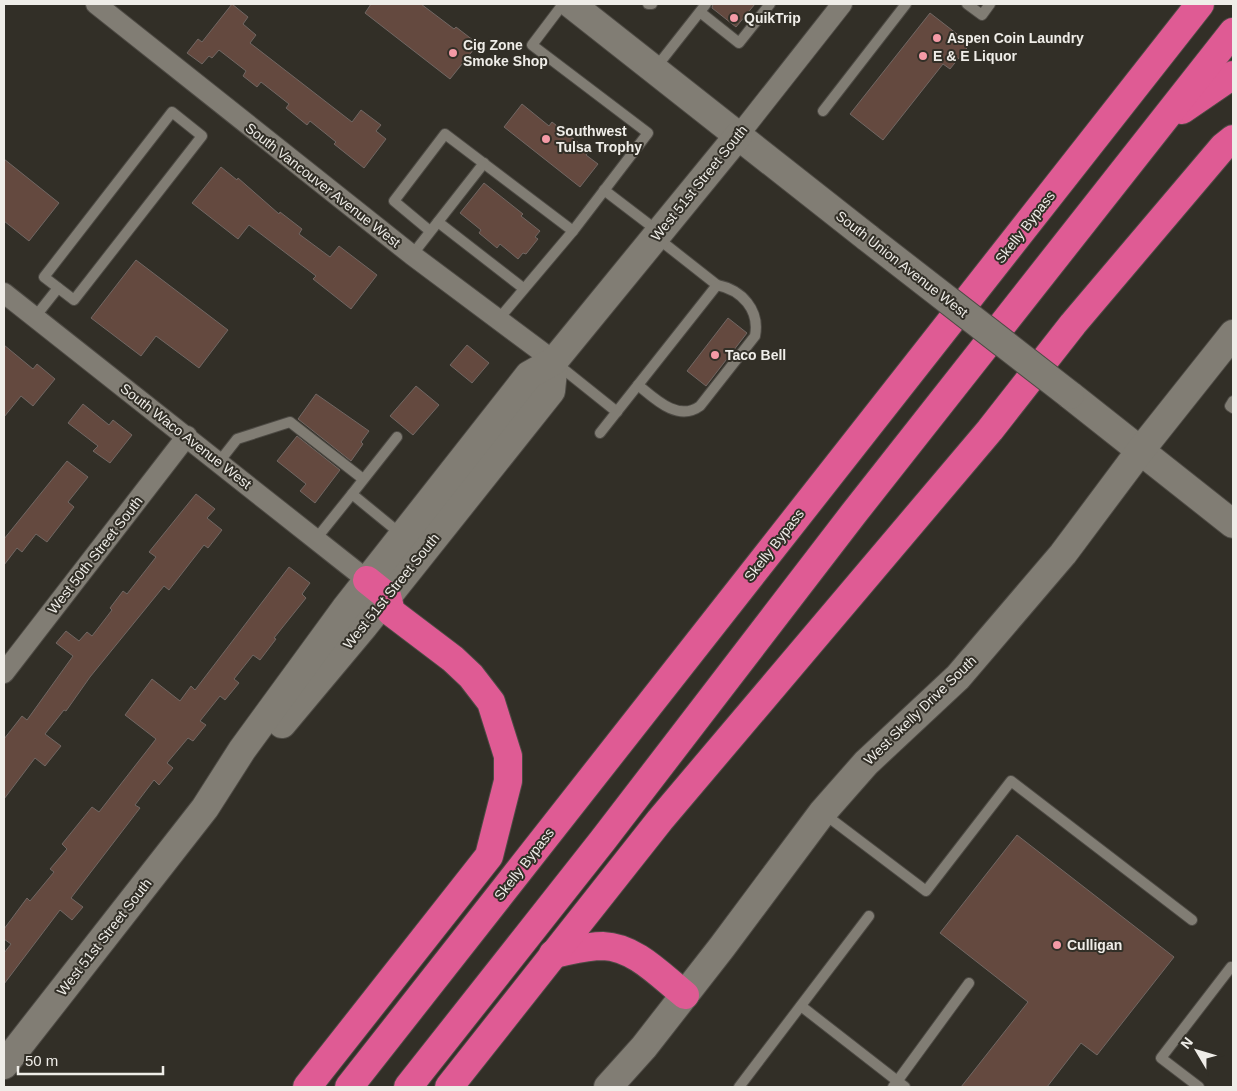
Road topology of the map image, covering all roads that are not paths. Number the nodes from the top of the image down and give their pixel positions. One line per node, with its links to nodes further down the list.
1 (96, 4): 24 (street, South Vancouver Avenue West)
2 (563, 4): 19 (lane)
3 (571, 4): 12 (street, South Union Avenue West)
4 (770, 4): 10 (lane)
5 (842, 4): 16 (street, West 51st Street South)
6 (906, 4): 14 (lane)
7 (967, 4): 8 (lane)
8 (990, 4)
9 (1200, 4): 61 (highway, Skelly Bypass)
10 (703, 8): 12 (lane)
11 (1233, 32): 15 (highway)
12 (654, 70): 16 (street, South Union Avenue West)
13 (1233, 75): 15 (highway)
14 (823, 111)
15 (1160, 125): 62 (highway)
16 (738, 136): 23 (street, West 51st Street South); 40 (street, South Union Avenue West, bridge)
17 (1233, 139): 52 (highway)
18 (484, 163): 20 (lane); 21 (lane); 22 (lane)
19 (604, 190): 21 (lane); 23 (lane)
20 (438, 222): 22 (lane); 27 (lane)
21 (573, 230): 27 (lane)
22 (430, 231): 24 (lane)
23 (658, 234): 25 (lane); 32 (street, West 51st Street South)
24 (412, 255): 30 (street, South Vancouver Avenue West)
25 (717, 285): 33 (lane); 33 (lane)
26 (58, 288): 26 (lane); 29 (lane)
27 (523, 288): 30 (lane)
28 (4, 293): 29 (street, South Waco Avenue West)
29 (35, 317): 38 (street, South Waco Avenue West)
30 (497, 320): 32 (street, South Vancouver Avenue West)
31 (1233, 334): 40 (street, West Skelly Drive South)
32 (554, 361): 36 (lane); 45 (street, West 51st Street South); 47 (street, West 51st Street South)
33 (638, 385): 36 (lane)
34 (1233, 401): 35 (lane)
35 (1233, 408)
36 (617, 412): 37 (lane)
37 (600, 433)
38 (187, 436): 41 (street, South Waco Avenue West); 48 (street, West 50th Street South)
39 (397, 437): 42 (lane)
40 (1140, 451): 44 (street, South Union Avenue West); 49 (street, West Skelly Drive South)
41 (219, 462): 42 (lane); 46 (street, South Waco Avenue West)
42 (364, 479): 43 (lane)
43 (352, 494): 45 (lane); 46 (lane)
44 (1233, 524)
45 (403, 535): 47 (street, West 51st Street South)
46 (316, 538): 47 (street, South Waco Avenue West)
47 (377, 588): 57 (street, West 51st Street South); 60 (highway)
48 (4, 673)
49 (822, 813): 51 (lane); 55 (street, West Skelly Drive South)
50 (869, 916): 56 (lane)
51 (1192, 920)
52 (553, 954): 55 (highway); 63 (highway)
53 (1233, 969): 65 (lane)
54 (969, 984): 59 (lane)
55 (685, 995): 58 (street, West Skelly Drive South)
56 (801, 1006): 59 (lane); 64 (lane)
57 (9, 1049)
58 (618, 1081)
59 (899, 1085)
60 (307, 1087)
61 (349, 1087)
62 (408, 1087)
63 (449, 1087)
64 (739, 1087)
65 (1199, 1087)

